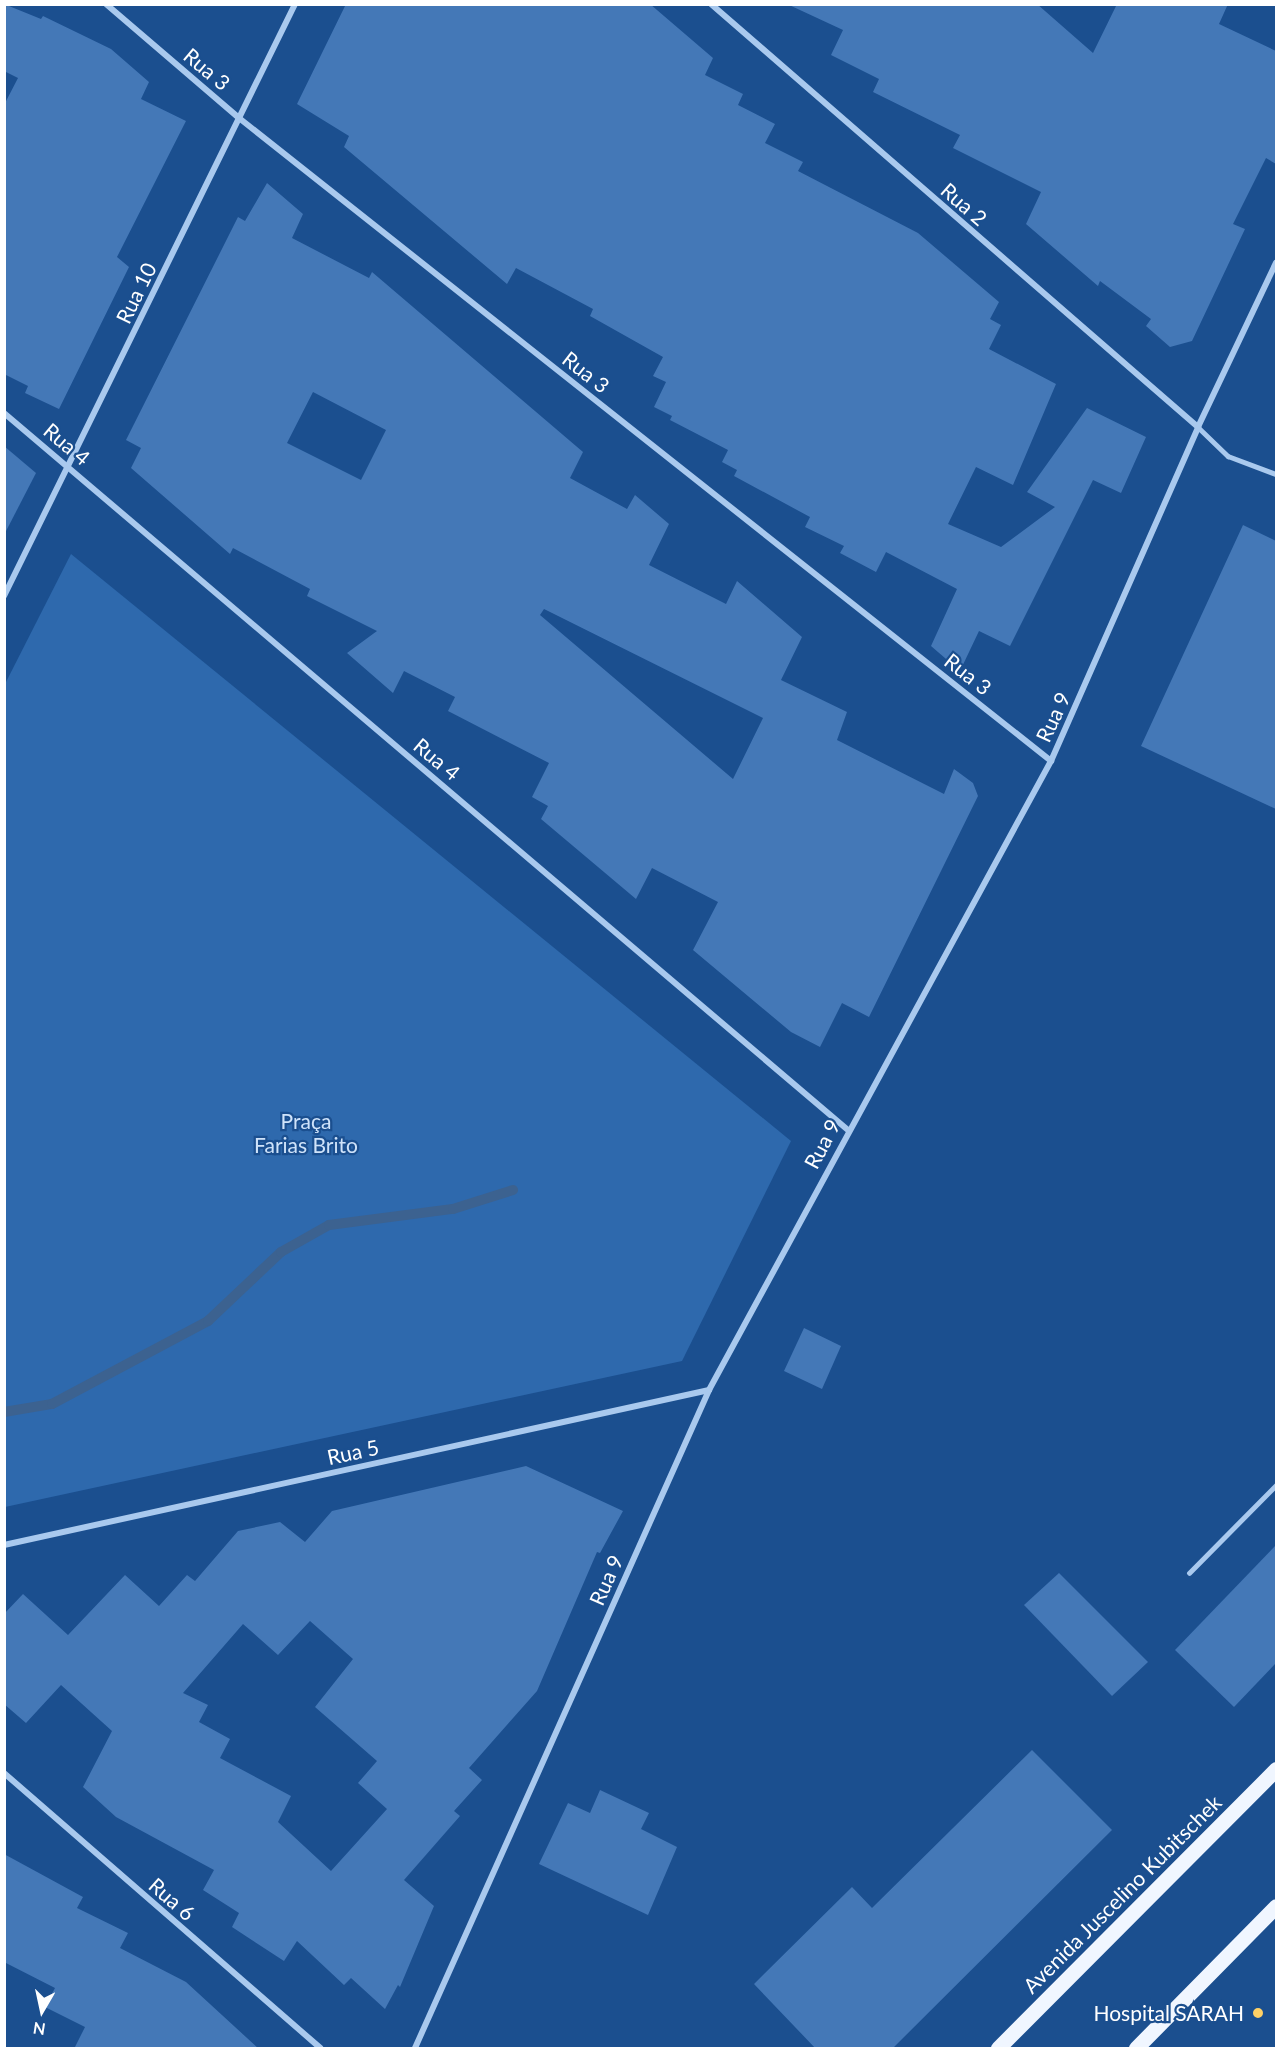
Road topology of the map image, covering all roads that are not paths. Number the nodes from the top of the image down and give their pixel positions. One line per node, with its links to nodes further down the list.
1 (106, 4): 4 (street, Rua 3)
2 (296, 4): 4 (street, Rua 10)
3 (711, 4): 7 (street, Rua 2)
4 (239, 118): 8 (street, Rua 10); 11 (street, Rua 3)
5 (1276, 263): 7 (street, Rua 9)
6 (4, 413): 8 (street, Rua 4)
7 (1198, 427): 9 (lane); 11 (street, Rua 9)
8 (70, 469): 10 (street, Rua 10); 12 (street, Rua 4)
9 (1276, 474)
10 (4, 596)
11 (1051, 761): 12 (street, Rua 9)
12 (848, 1131): 13 (street, Rua 9)
13 (709, 1390): 17 (street, Rua 5); 23 (street, Rua 9)
14 (1276, 1485): 15 (lane)
15 (1271, 1491): 16 (lane); 18 (lane)
16 (1276, 1496)
17 (4, 1545)
18 (1190, 1573)
19 (1276, 1769): 24 (main road, Avenida Juscelino Kubitschek)
20 (4, 1773): 22 (street, Rua 6)
21 (1276, 1905): 25 (main road)
22 (320, 2049)
23 (415, 2049)
24 (998, 2049)
25 (1136, 2049)

